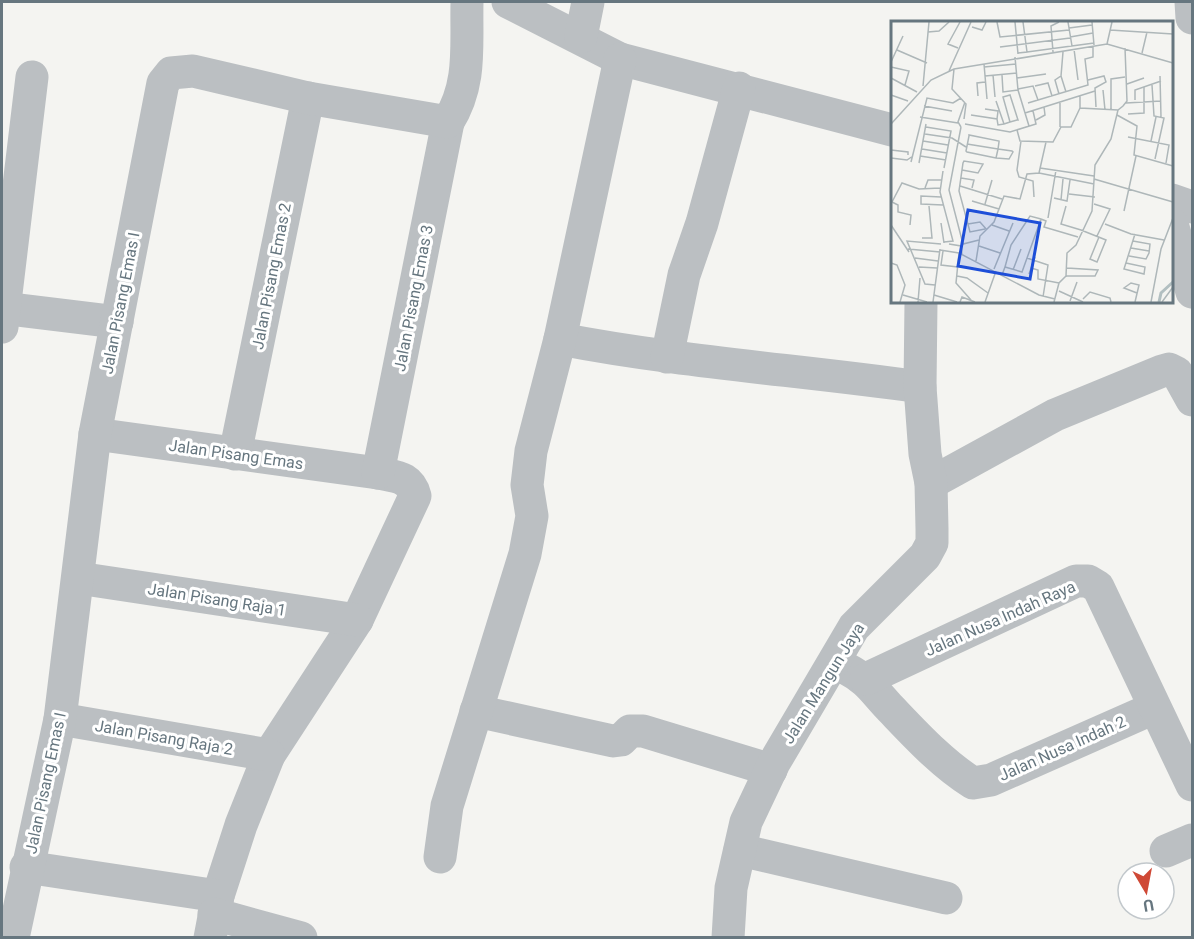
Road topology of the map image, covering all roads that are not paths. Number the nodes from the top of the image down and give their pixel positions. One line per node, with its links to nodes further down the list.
1 (467, 2): 11 (street)
2 (508, 2): 6 (street)
3 (588, 2): 6 (street)
4 (1191, 2): 5 (street)
5 (1192, 18)
6 (581, 37): 7 (street)
7 (620, 59): 9 (street); 21 (street)
8 (32, 77): 13 (street)
9 (739, 88): 12 (street); 22 (street)
10 (308, 98): 11 (street, Jalan Pisang Emas I); 20 (street, Jalan Pisang Emas I); 26 (street, Jalan Pisang Emas 2)
11 (448, 122): 27 (street, Jalan Pisang Emas 3)
12 (891, 130)
13 (10, 182): 19 (street)
14 (1173, 200): 15 (street)
15 (1192, 207)
16 (1173, 227): 17 (street)
17 (1192, 292)
18 (921, 303): 23 (street, Jalan Mangun Jaya)
19 (2, 314): 20 (street)
20 (117, 322): 25 (street, Jalan Pisang Emas I)
21 (560, 339): 22 (street); 34 (street)
22 (667, 357): 23 (street)
23 (920, 387): 28 (street, Jalan Mangun Jaya)
24 (1192, 400): 28 (street)
25 (95, 435): 26 (street, Jalan Pisang Emas); 29 (street, Jalan Pisang Emas I)
26 (235, 454): 27 (street, Jalan Pisang Emas)
27 (378, 474): 30 (street, Jalan Pisang Emas)
28 (931, 483): 31 (street, Jalan Mangun Jaya)
29 (78, 578): 30 (street, Jalan Pisang Raja 1); 35 (street, Jalan Pisang Emas I)
30 (357, 620): 36 (street)
31 (835, 663): 32 (street); 37 (street, Jalan Mangun Jaya)
32 (866, 679): 33 (street, Jalan Nusa Indah 2); 33 (street, Jalan Nusa Indah Raya)
33 (1154, 708): 38 (street, Jalan Nusa Indah Raya)
34 (476, 711): 37 (street); 40 (street)
35 (60, 719): 36 (street, Jalan Pisang Raja 2); 41 (street, Jalan Pisang Emas I)
36 (269, 755): 43 (street)
37 (771, 770): 39 (street, Jalan Mangun Jaya)
38 (1192, 785)
39 (740, 850): 42 (street); 46 (street, Jalan Mangun Jaya)
40 (440, 857)
41 (26, 867): 43 (street); 44 (street, Jalan Pisang Emas I)
42 (946, 898)
43 (214, 916): 45 (street)
44 (13, 938)
45 (300, 938)
46 (728, 938)

